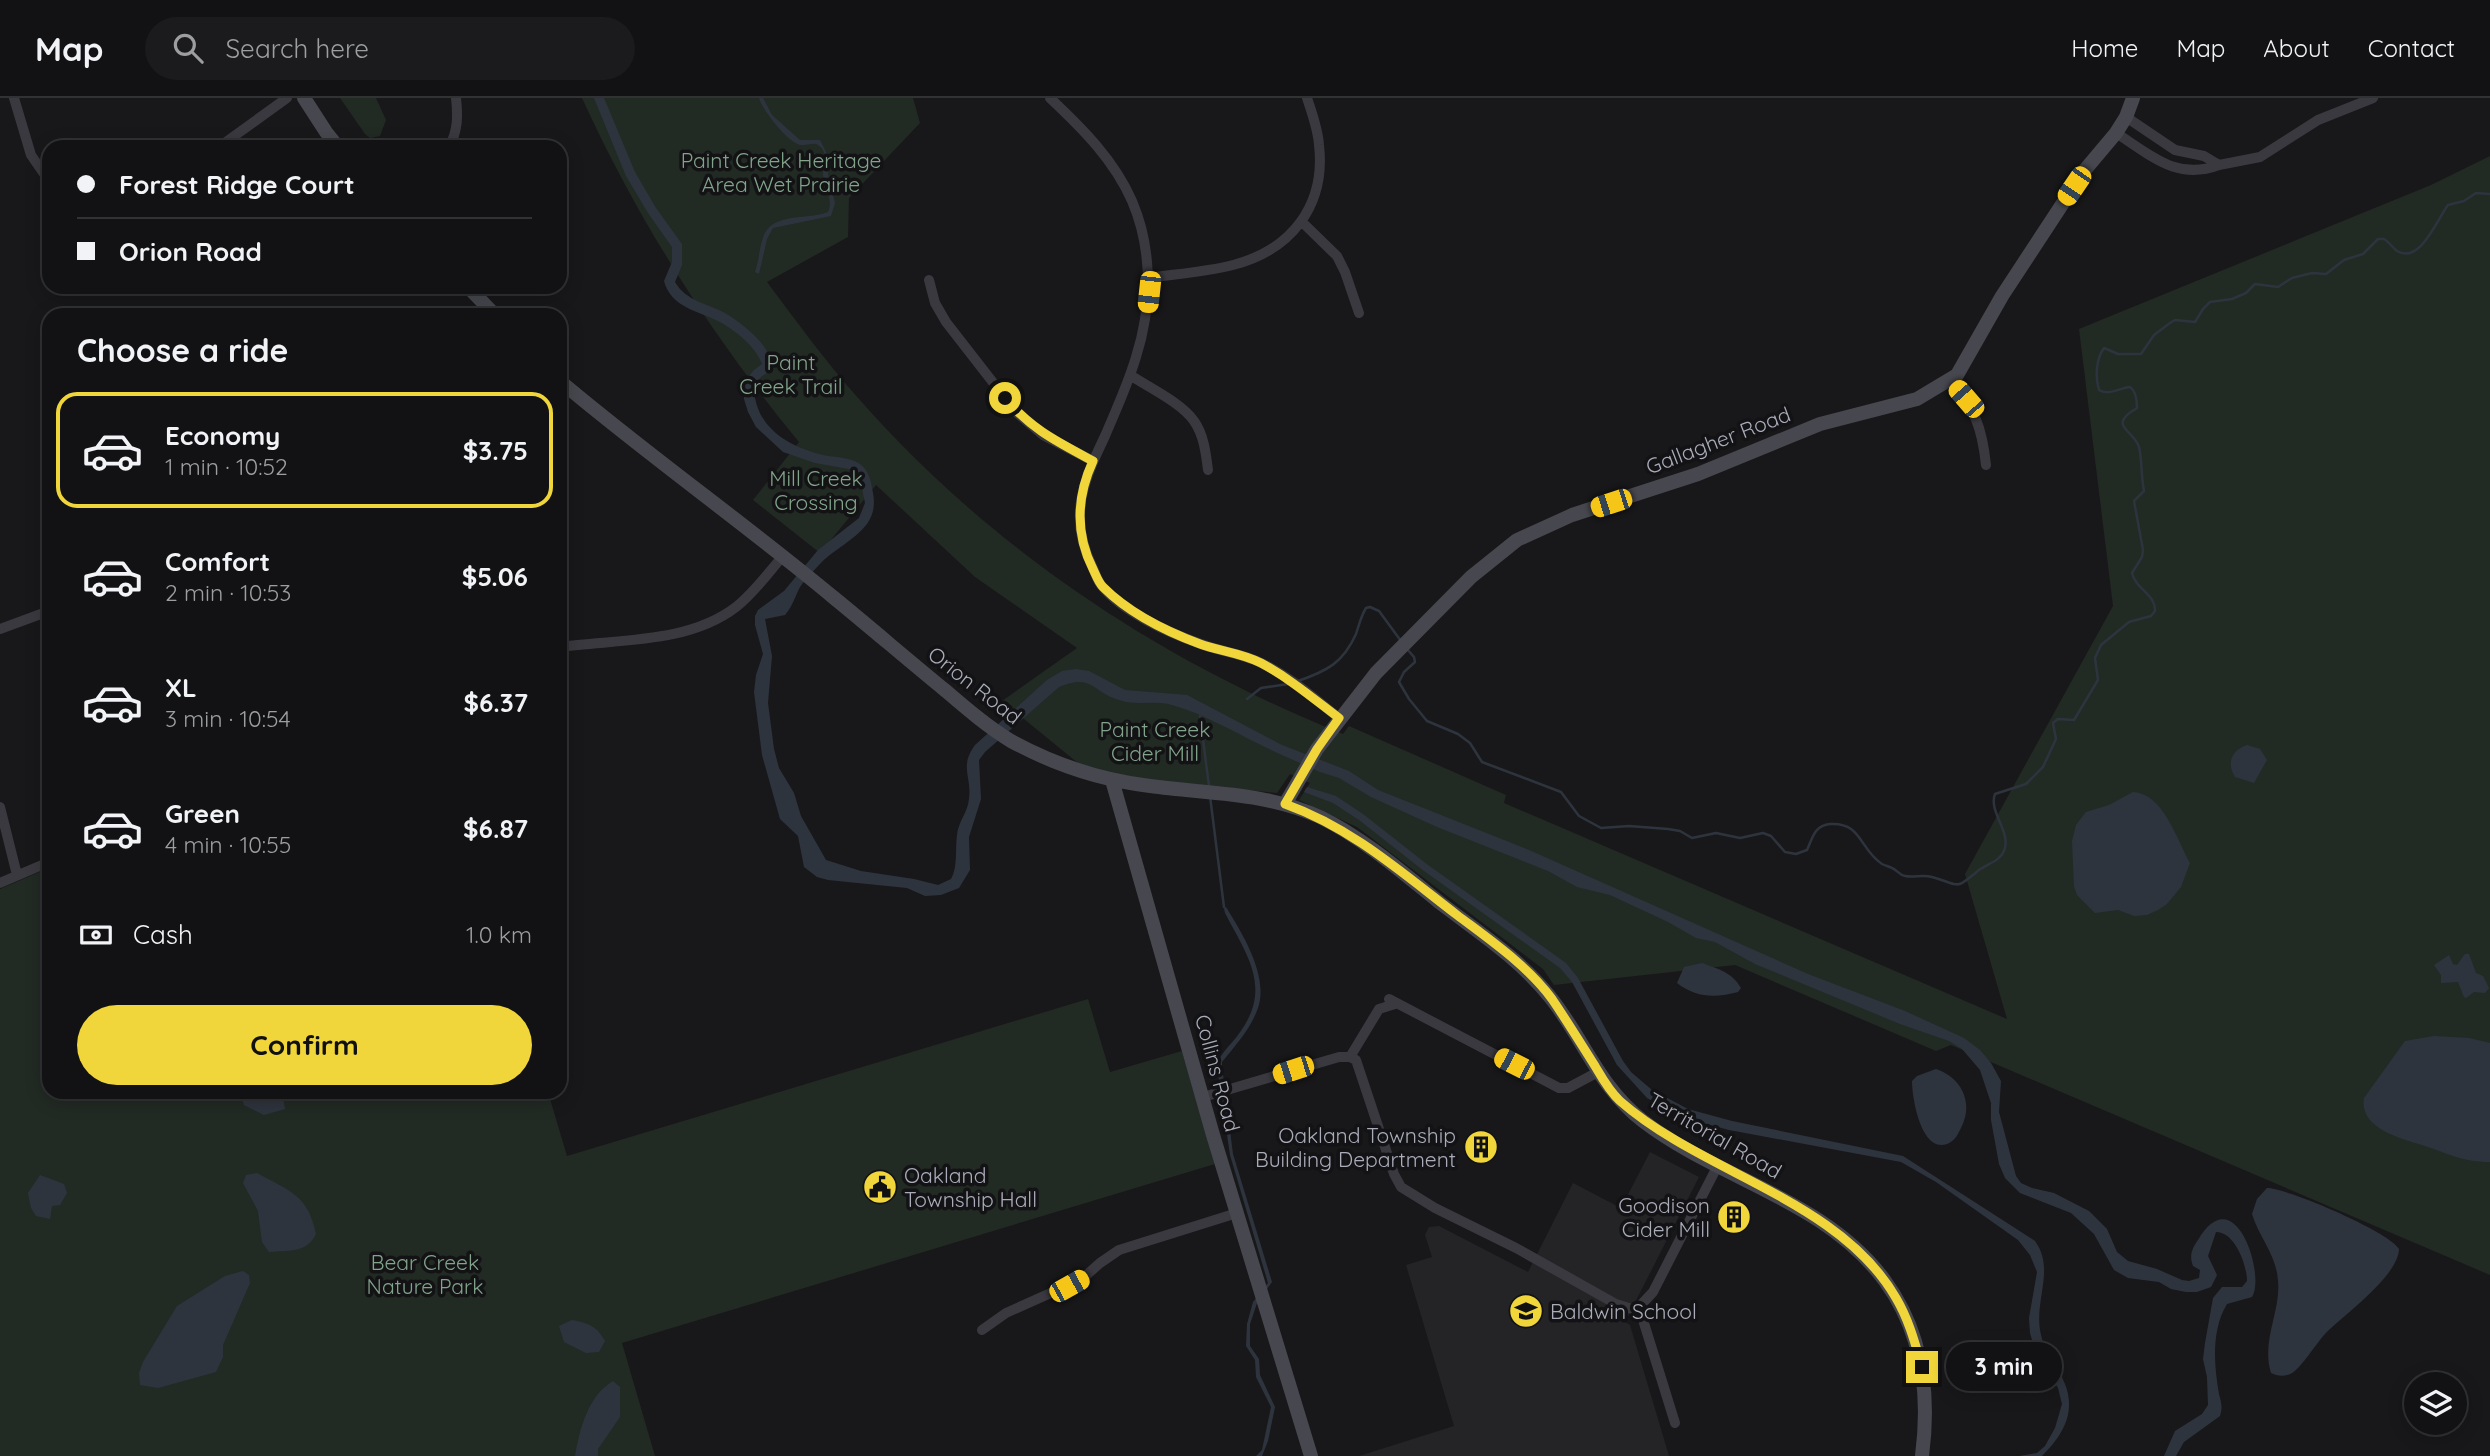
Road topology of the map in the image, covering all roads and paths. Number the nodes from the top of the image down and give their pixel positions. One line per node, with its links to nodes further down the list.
1 (14, 98): 15 (street)
2 (287, 98): 11 (street)
3 (304, 98): 12 (street)
4 (456, 98): 13 (street)
5 (1050, 98): 17 (street)
6 (1307, 98): 16 (street)
7 (2133, 98): 9 (street, Gallagher Road)
8 (2373, 98): 14 (street)
9 (2126, 117): 10 (street, Gallagher Road); 14 (street)
10 (2116, 133): 14 (street); 23 (street, Gallagher Road)
11 (229, 140)
12 (332, 140)
13 (452, 140)
14 (2219, 165)
15 (42, 171)
16 (1302, 222): 17 (street); 21 (street)
17 (1148, 278): 22 (street)
18 (929, 280): 25 (street)
19 (475, 294): 20 (street)
20 (488, 308)
21 (1359, 313)
22 (1130, 375): 25 (street); 27 (street)
23 (1950, 381): 26 (street); 32 (street, Gallagher Road)
24 (567, 387): 28 (street, Orion Road)
25 (1093, 461): 32 (street)
26 (1986, 464)
27 (1208, 470)
28 (783, 556): 31 (street); 33 (street, Orion Road)
29 (42, 614): 30 (street)
30 (0, 629)
31 (567, 646)
32 (1339, 718): 34 (street, Gallagher Road)
33 (1112, 780): 34 (street, Orion Road); 41 (street, Collins Road)
34 (1285, 804): 40 (street, Orion Road)
35 (0, 807): 37 (street)
36 (42, 865): 37 (street)
37 (18, 876): 38 (street)
38 (0, 883)
39 (1350, 1057): 40 (street); 41 (street); 44 (street)
40 (1598, 1072): 42 (street, Territorial Road)
41 (1203, 1097): 43 (street, Collins Road)
42 (1718, 1165): 44 (street); 48 (street, Territorial Road)
43 (1237, 1213): 45 (street); 47 (street, Collins Road)
44 (1639, 1307): 46 (street)
45 (982, 1330)
46 (1675, 1423)
47 (1311, 1456)
48 (1922, 1456)

